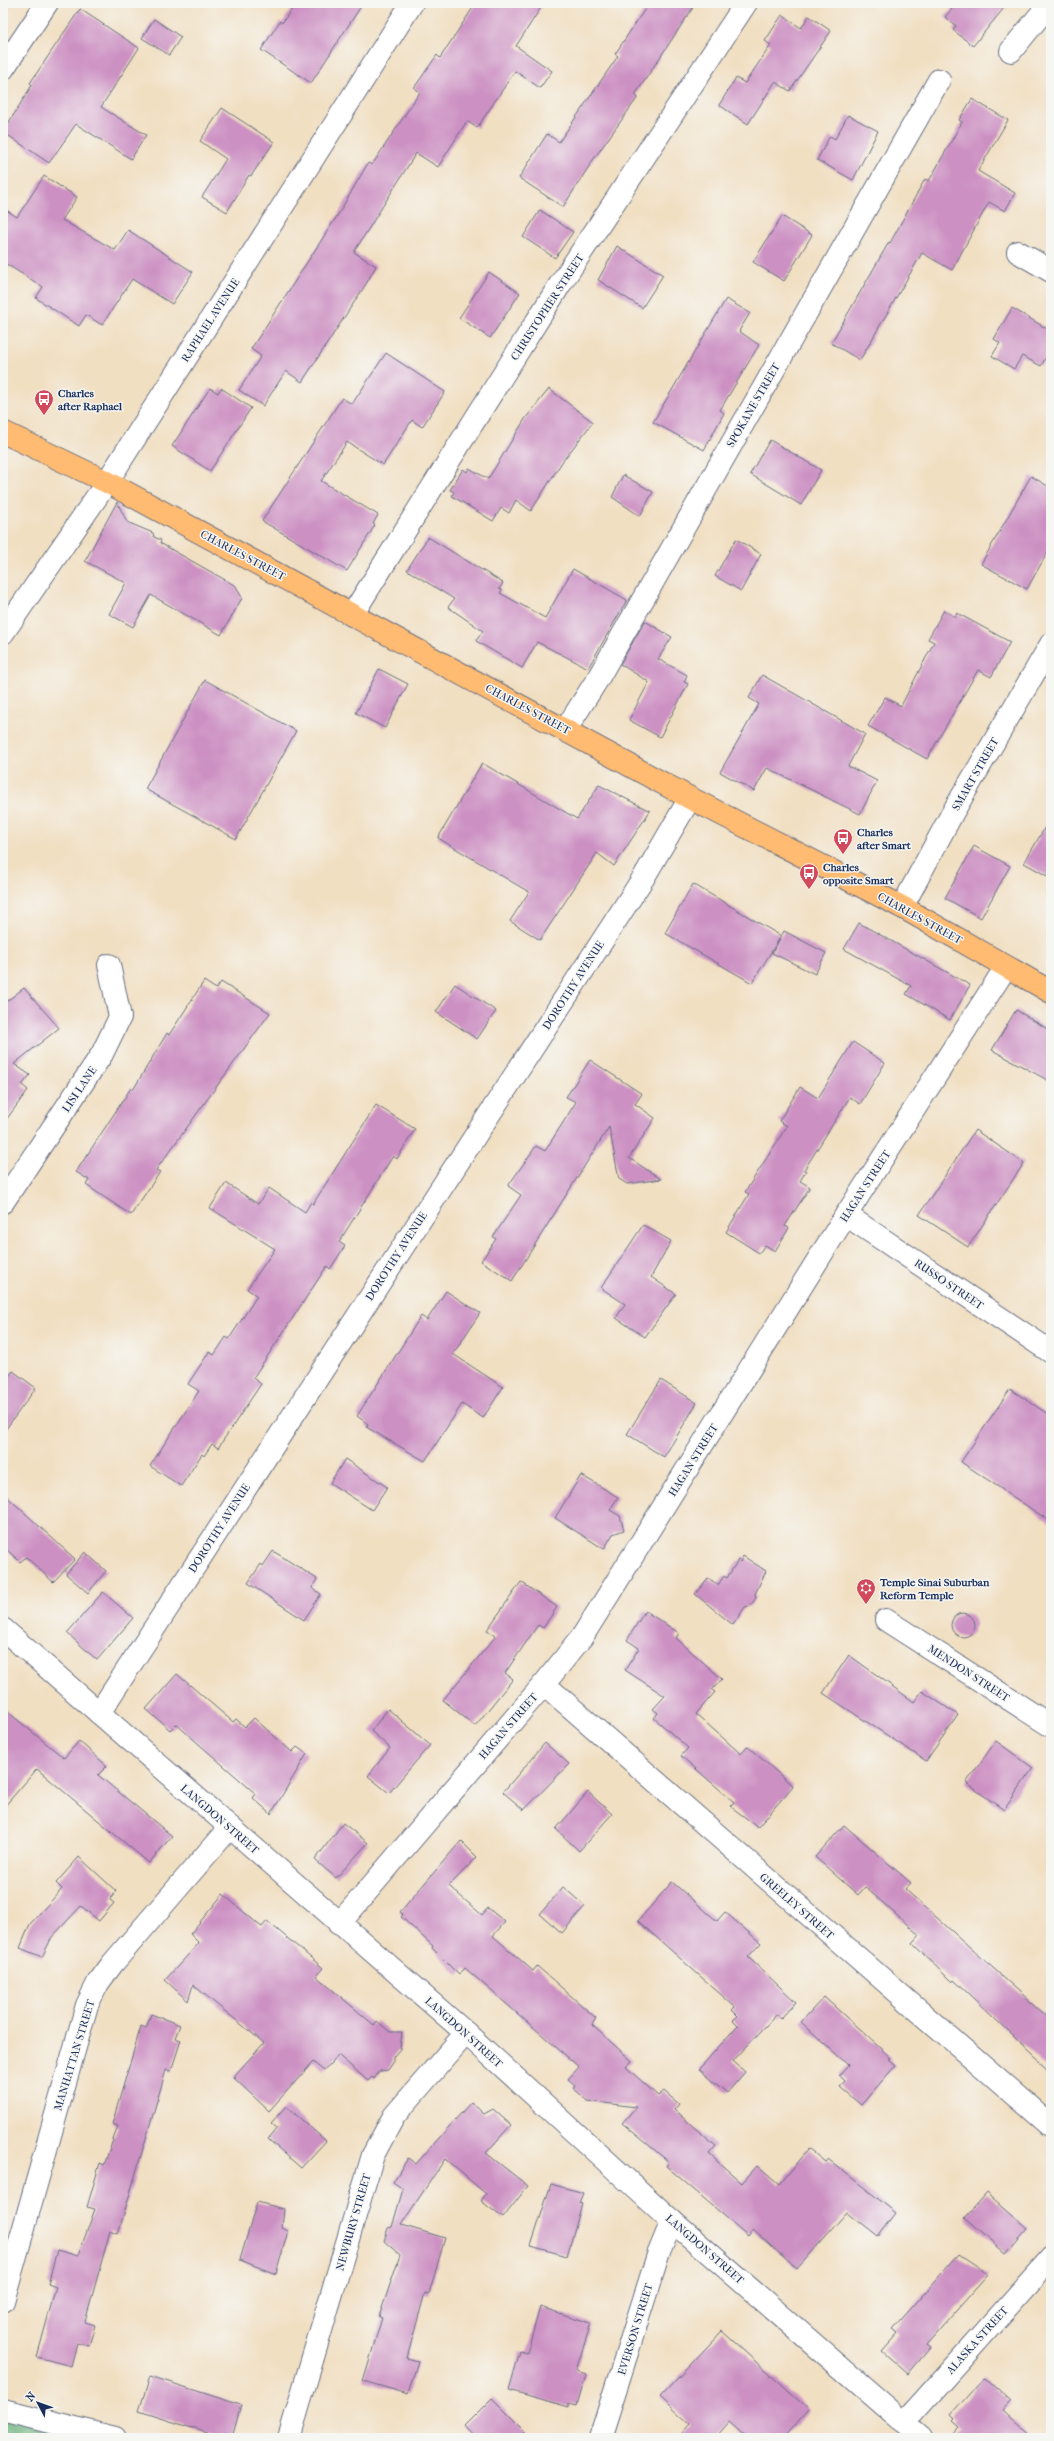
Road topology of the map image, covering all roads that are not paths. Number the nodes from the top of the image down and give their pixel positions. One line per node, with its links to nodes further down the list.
1 (47, 3): 6 (street)
2 (412, 3): 11 (street, RAPHAEL AVENUE)
3 (746, 3): 12 (street, CHRISTOPHER STREET)
4 (1050, 3): 5 (street)
5 (1011, 51)
6 (3, 69)
7 (939, 80): 15 (street, SPOKANE STREET)
8 (1018, 252): 9 (street)
9 (1051, 271)
10 (3, 432): 11 (main road, CHARLES STREET)
11 (107, 482): 12 (main road, CHARLES STREET); 13 (street, RAPHAEL AVENUE)
12 (352, 614): 15 (main road, CHARLES STREET)
13 (3, 633)
14 (1051, 644): 17 (street, SMART STREET)
15 (566, 729): 16 (main road, CHARLES STREET)
16 (690, 798): 17 (main road, CHARLES STREET); 27 (street, DOROTHY AVENUE)
17 (902, 907): 19 (main road, CHARLES STREET)
18 (109, 966): 21 (street, LISI LANE)
19 (1006, 967): 20 (main road, CHARLES STREET); 22 (street, HAGAN STREET)
20 (1051, 992)
21 (3, 1202)
22 (846, 1215): 23 (street, RUSSO STREET); 26 (street, HAGAN STREET)
23 (1051, 1352)
24 (886, 1620): 28 (street, MENDON STREET)
25 (3, 1629): 27 (street, LANGDON STREET)
26 (544, 1684): 30 (street, HAGAN STREET); 32 (street, GREELEY STREET)
27 (99, 1713): 29 (street, LANGDON STREET)
28 (1051, 1726)
29 (230, 1827): 30 (street, LANGDON STREET); 35 (street, MANHATTAN STREET)
30 (340, 1924): 31 (street, LANGDON STREET)
31 (466, 2033): 33 (street, LANGDON STREET); 39 (street, NEWBURY STREET)
32 (1051, 2126)
33 (672, 2221): 37 (street, LANGDON STREET); 40 (street, EVERSON STREET)
34 (1051, 2258): 37 (street, ALASKA STREET)
35 (3, 2301)
36 (3, 2410): 38 (street)
37 (904, 2423): 41 (street, LANGDON STREET)
38 (115, 2438)
39 (289, 2438)
40 (600, 2438)
41 (922, 2438)

